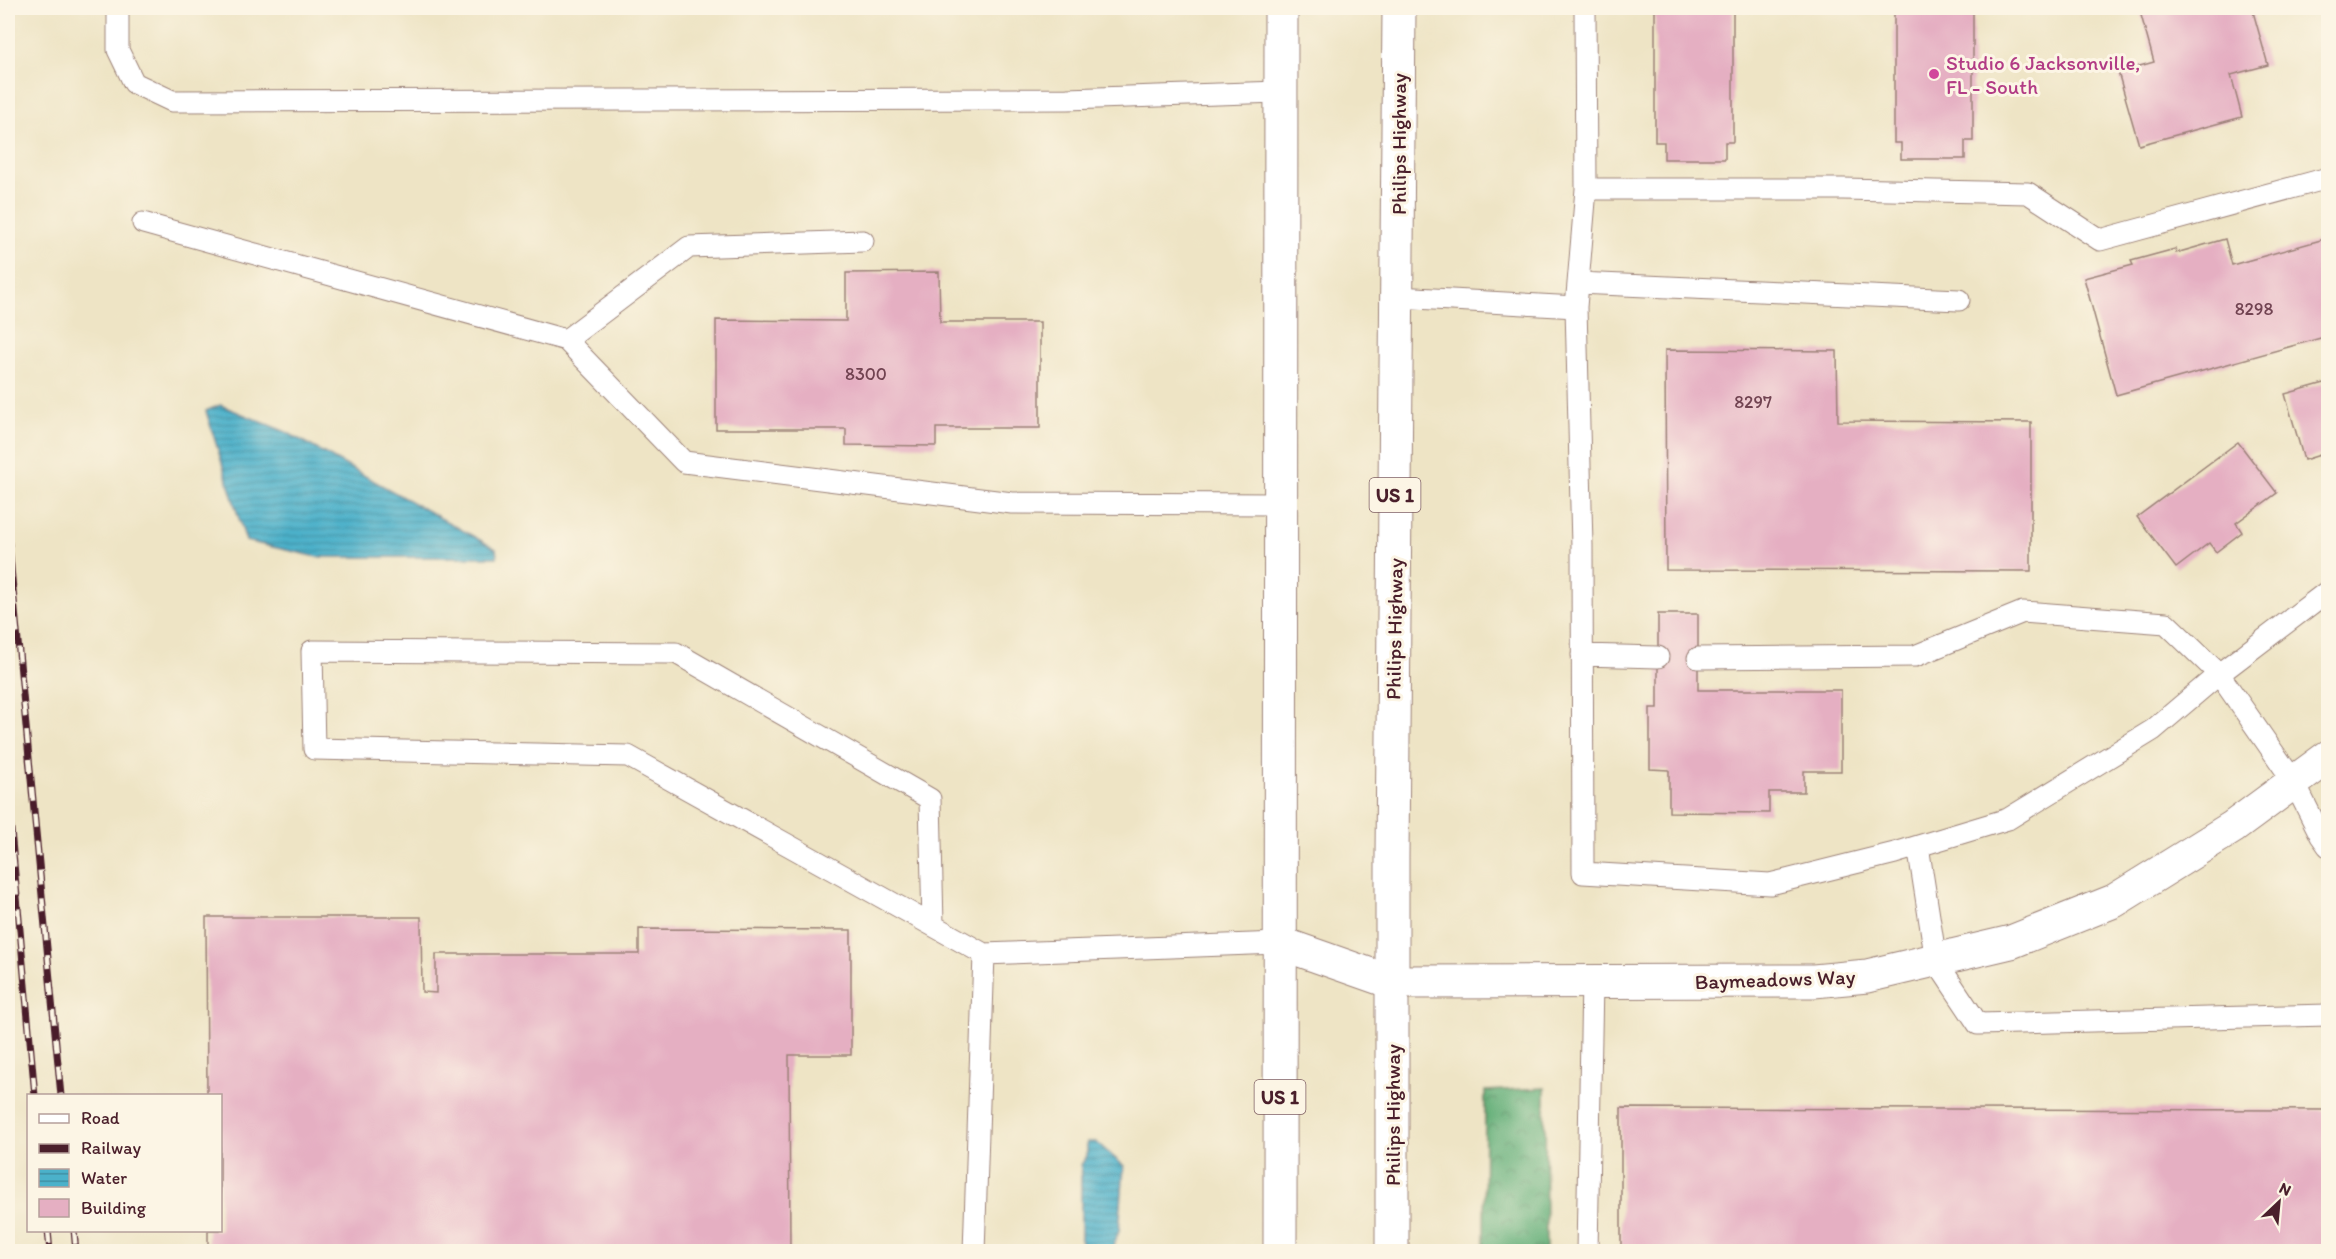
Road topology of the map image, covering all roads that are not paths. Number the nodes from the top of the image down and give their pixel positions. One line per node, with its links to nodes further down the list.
1 (118, 8): 5 (lane)
2 (1281, 8): 5 (main road, US 1)
3 (1399, 8): 11 (main road, Philips Highway / US 1)
4 (1585, 8): 7 (lane)
5 (1282, 92): 15 (main road, US 1)
6 (2328, 178): 7 (lane)
7 (1586, 189): 10 (lane)
8 (143, 223): 14 (lane)
9 (863, 241): 14 (lane)
10 (1578, 283): 12 (lane); 13 (lane)
11 (1397, 297): 13 (lane); 30 (main road, Philips Highway / US 1)
12 (1959, 300)
13 (1576, 307): 17 (lane)
14 (566, 340): 15 (lane)
15 (1280, 504): 26 (main road, US 1)
16 (2328, 591): 20 (lane)
17 (1582, 655): 18 (lane); 23 (lane)
18 (1658, 657)
19 (1698, 658): 20 (lane)
20 (2219, 674): 22 (lane); 23 (lane)
21 (2328, 757): 22 (main road, Baymeadows Way)
22 (2294, 782): 24 (lane); 28 (main road, Baymeadows Way)
23 (1918, 846): 28 (lane)
24 (2328, 846)
25 (933, 925): 25 (lane); 27 (lane)
26 (1280, 943): 27 (lane); 30 (main road, Baymeadows Way); 33 (main road, US 1)
27 (984, 954): 32 (lane)
28 (1936, 961): 29 (main road, Baymeadows Way); 31 (lane)
29 (1592, 981): 30 (main road, Baymeadows Way); 35 (lane)
30 (1391, 982): 34 (main road, Philips Highway / US 1)
31 (2328, 1015)
32 (974, 1251)
33 (1280, 1251)
34 (1392, 1251)
35 (1587, 1251)

